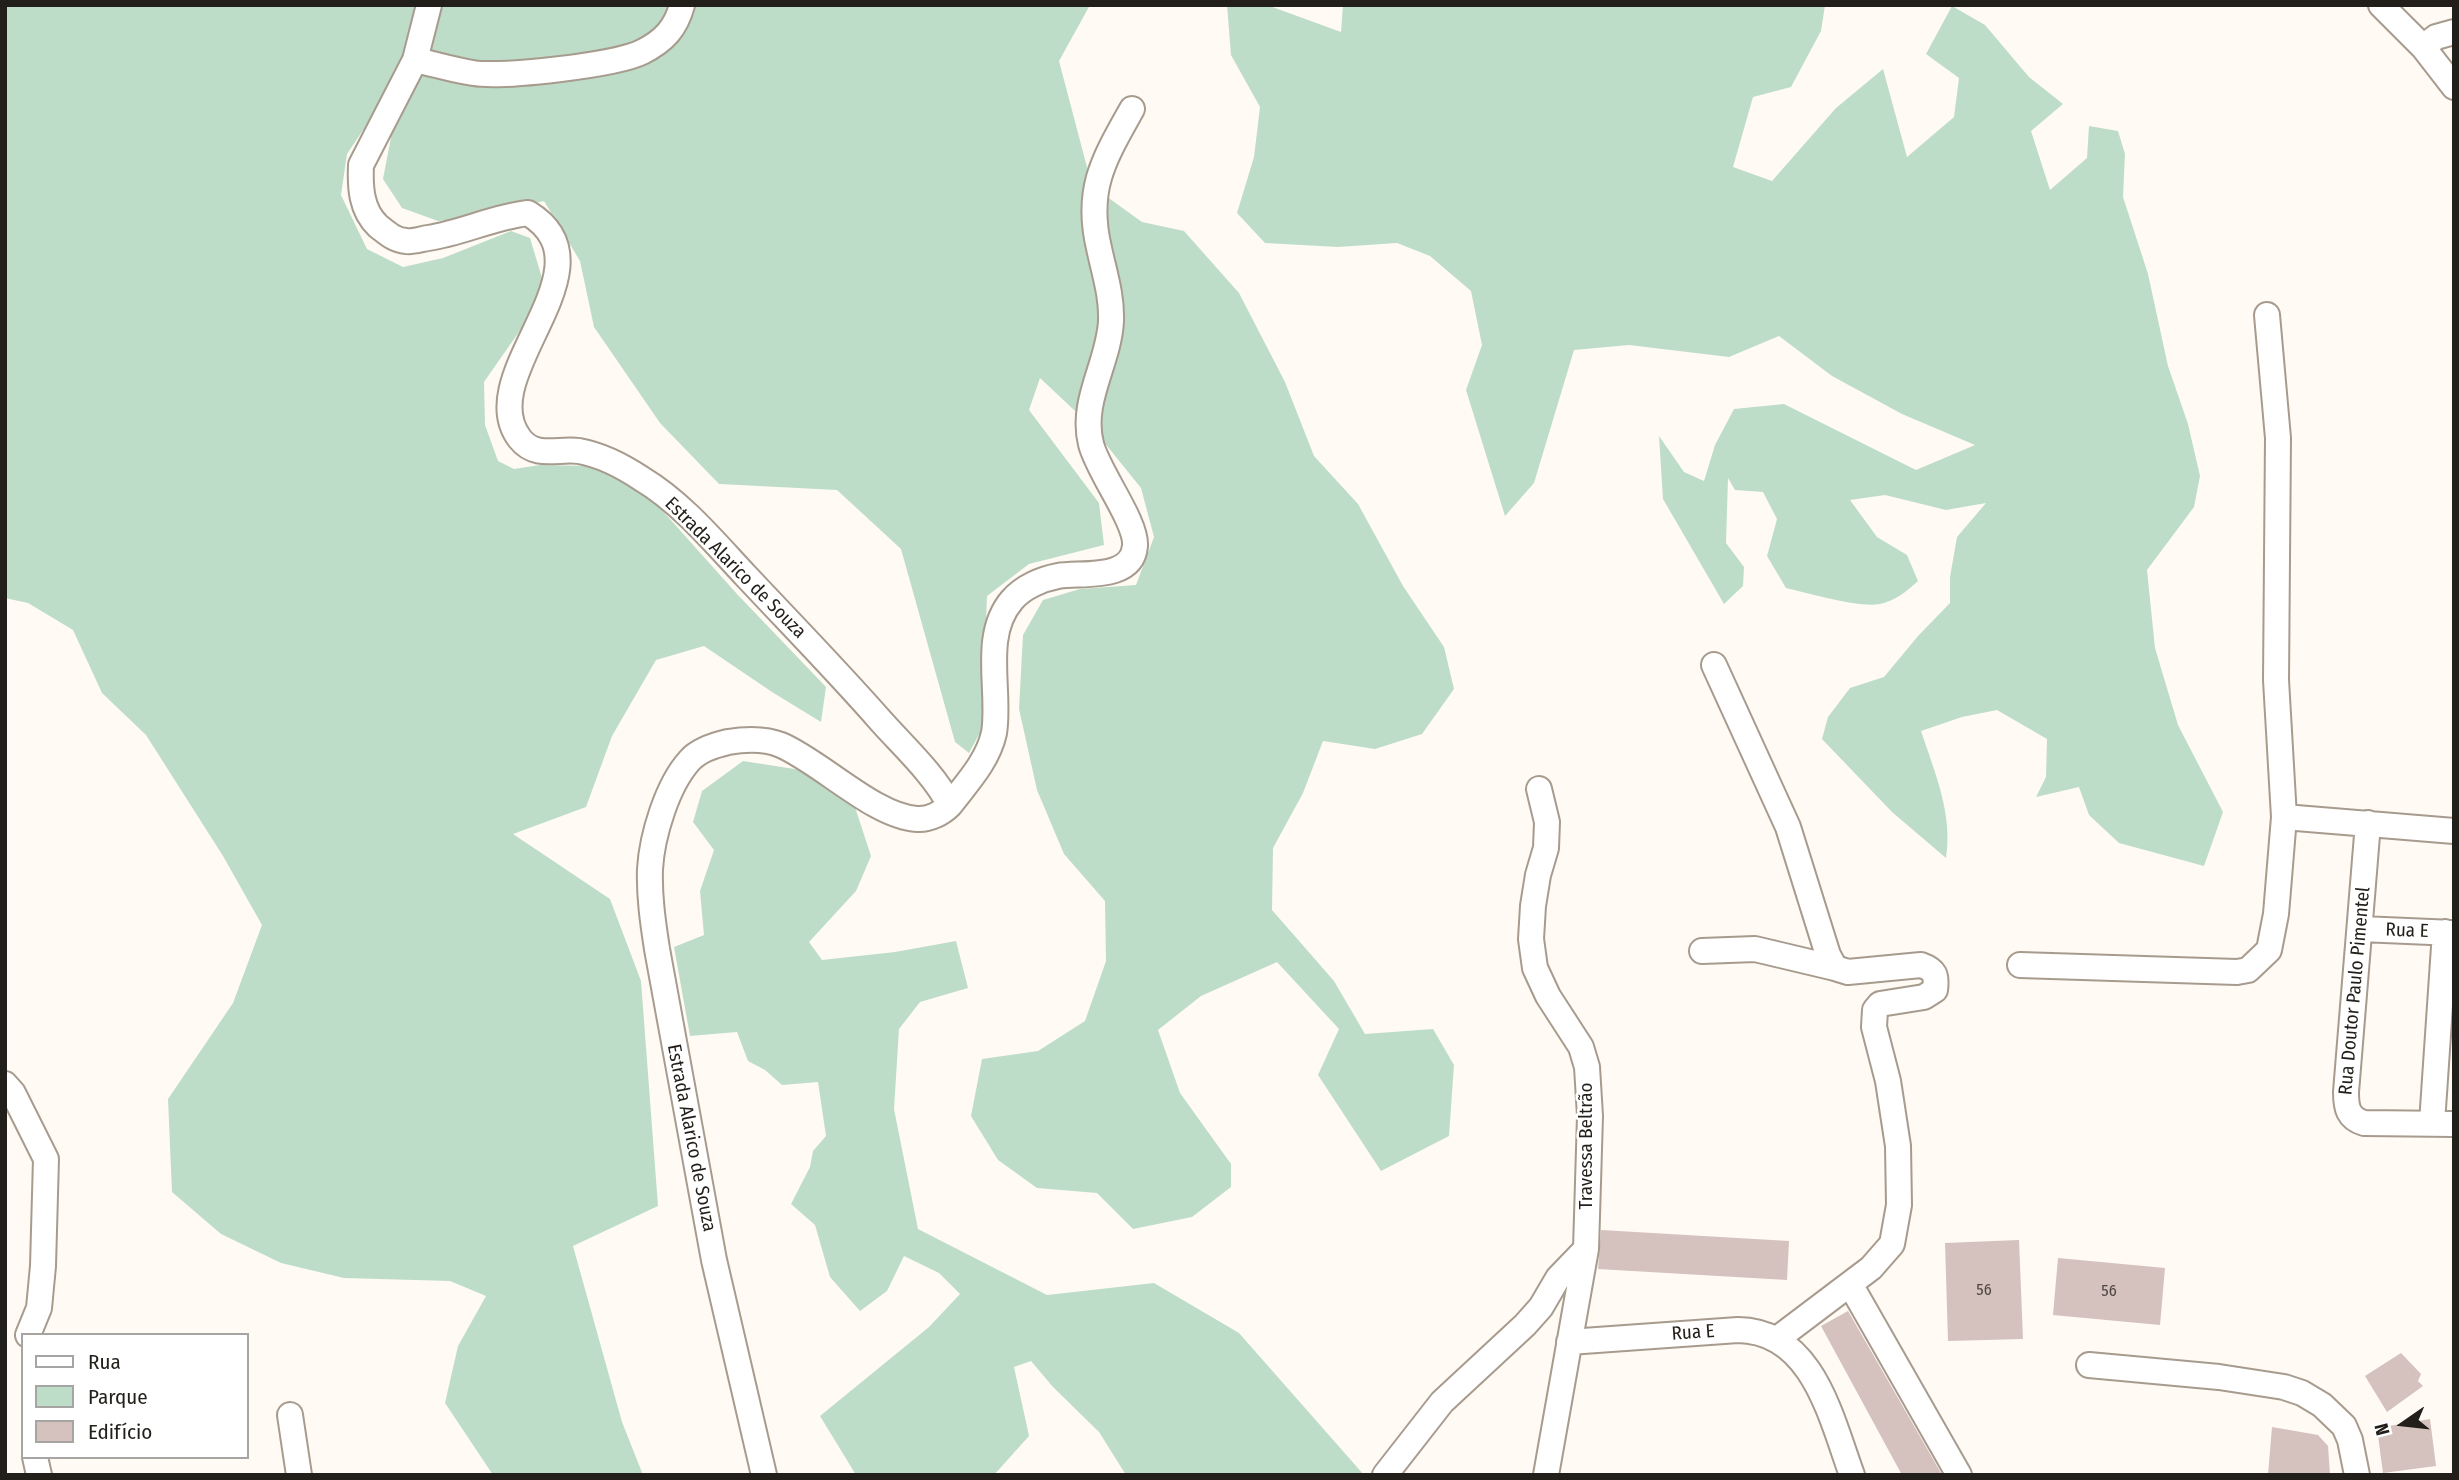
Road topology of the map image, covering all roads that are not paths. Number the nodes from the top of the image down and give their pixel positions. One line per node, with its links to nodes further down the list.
1 (429, 5): 6 (street, Estrada Alarico de Souza)
2 (682, 5): 6 (street)
3 (2381, 5): 5 (street)
4 (2454, 32): 5 (street)
5 (2423, 47): 7 (street)
6 (415, 60): 12 (street, Estrada Alarico de Souza)
7 (2454, 88)
8 (1132, 109): 12 (street, Estrada Alarico de Souza)
9 (2267, 315): 13 (street)
10 (1714, 665): 20 (street)
11 (1539, 789): 23 (street, Travessa Beltrão)
12 (950, 805): 31 (street, Estrada Alarico de Souza)
13 (2284, 817): 14 (street); 19 (street)
14 (2368, 823): 15 (street); 16 (street, Rua Doutor Paulo Pimentel)
15 (2454, 831)
16 (2361, 929): 17 (street, Rua E); 22 (street, Rua Doutor Paulo Pimentel)
17 (2449, 933): 22 (street)
18 (1702, 951): 20 (street)
19 (2020, 965)
20 (1835, 968): 24 (street)
21 (8, 1089): 25 (street)
22 (2443, 1124)
23 (1586, 1249): 27 (street, Travessa Beltrão); 32 (street)
24 (1850, 1284): 26 (street); 35 (street)
25 (29, 1333)
26 (1777, 1339): 27 (street, Rua E); 34 (street, Rua E)
27 (1569, 1342): 33 (street, Travessa Beltrão)
28 (2089, 1365): 36 (street)
29 (290, 1415): 30 (street)
30 (299, 1475)
31 (764, 1475)
32 (1385, 1475)
33 (1546, 1475)
34 (1852, 1475)
35 (1959, 1475)
36 (2357, 1475)

